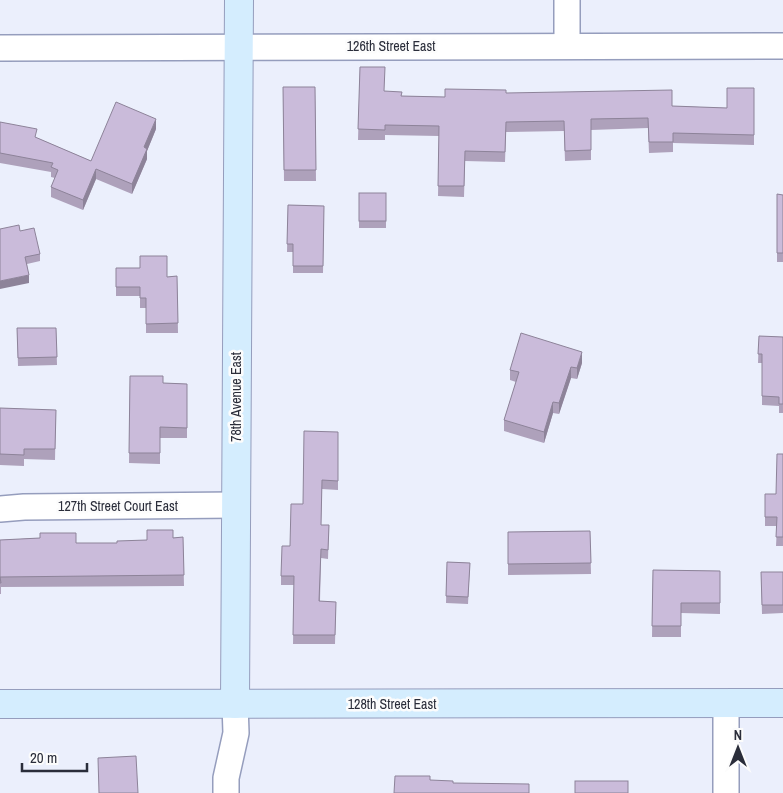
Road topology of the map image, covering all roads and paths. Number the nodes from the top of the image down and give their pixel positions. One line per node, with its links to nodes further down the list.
1 (239, 0): 3 (street, 78th Avenue East)
2 (567, 0): 4 (street)
3 (239, 46): 4 (street, 126th Street East); 6 (street, 126th Street East); 7 (street, 78th Avenue East)
4 (567, 46): 5 (street, 126th Street East)
5 (783, 46)
6 (0, 48)
7 (236, 505): 8 (street, 127th Street Court East); 12 (street, 78th Avenue East)
8 (0, 509)
9 (726, 703): 10 (street, 128th Street East); 12 (street, 128th Street East); 14 (street)
10 (783, 703)
11 (0, 704): 12 (street, 128th Street East)
12 (235, 704): 13 (street, 78th Avenue East)
13 (226, 793)
14 (726, 793)

